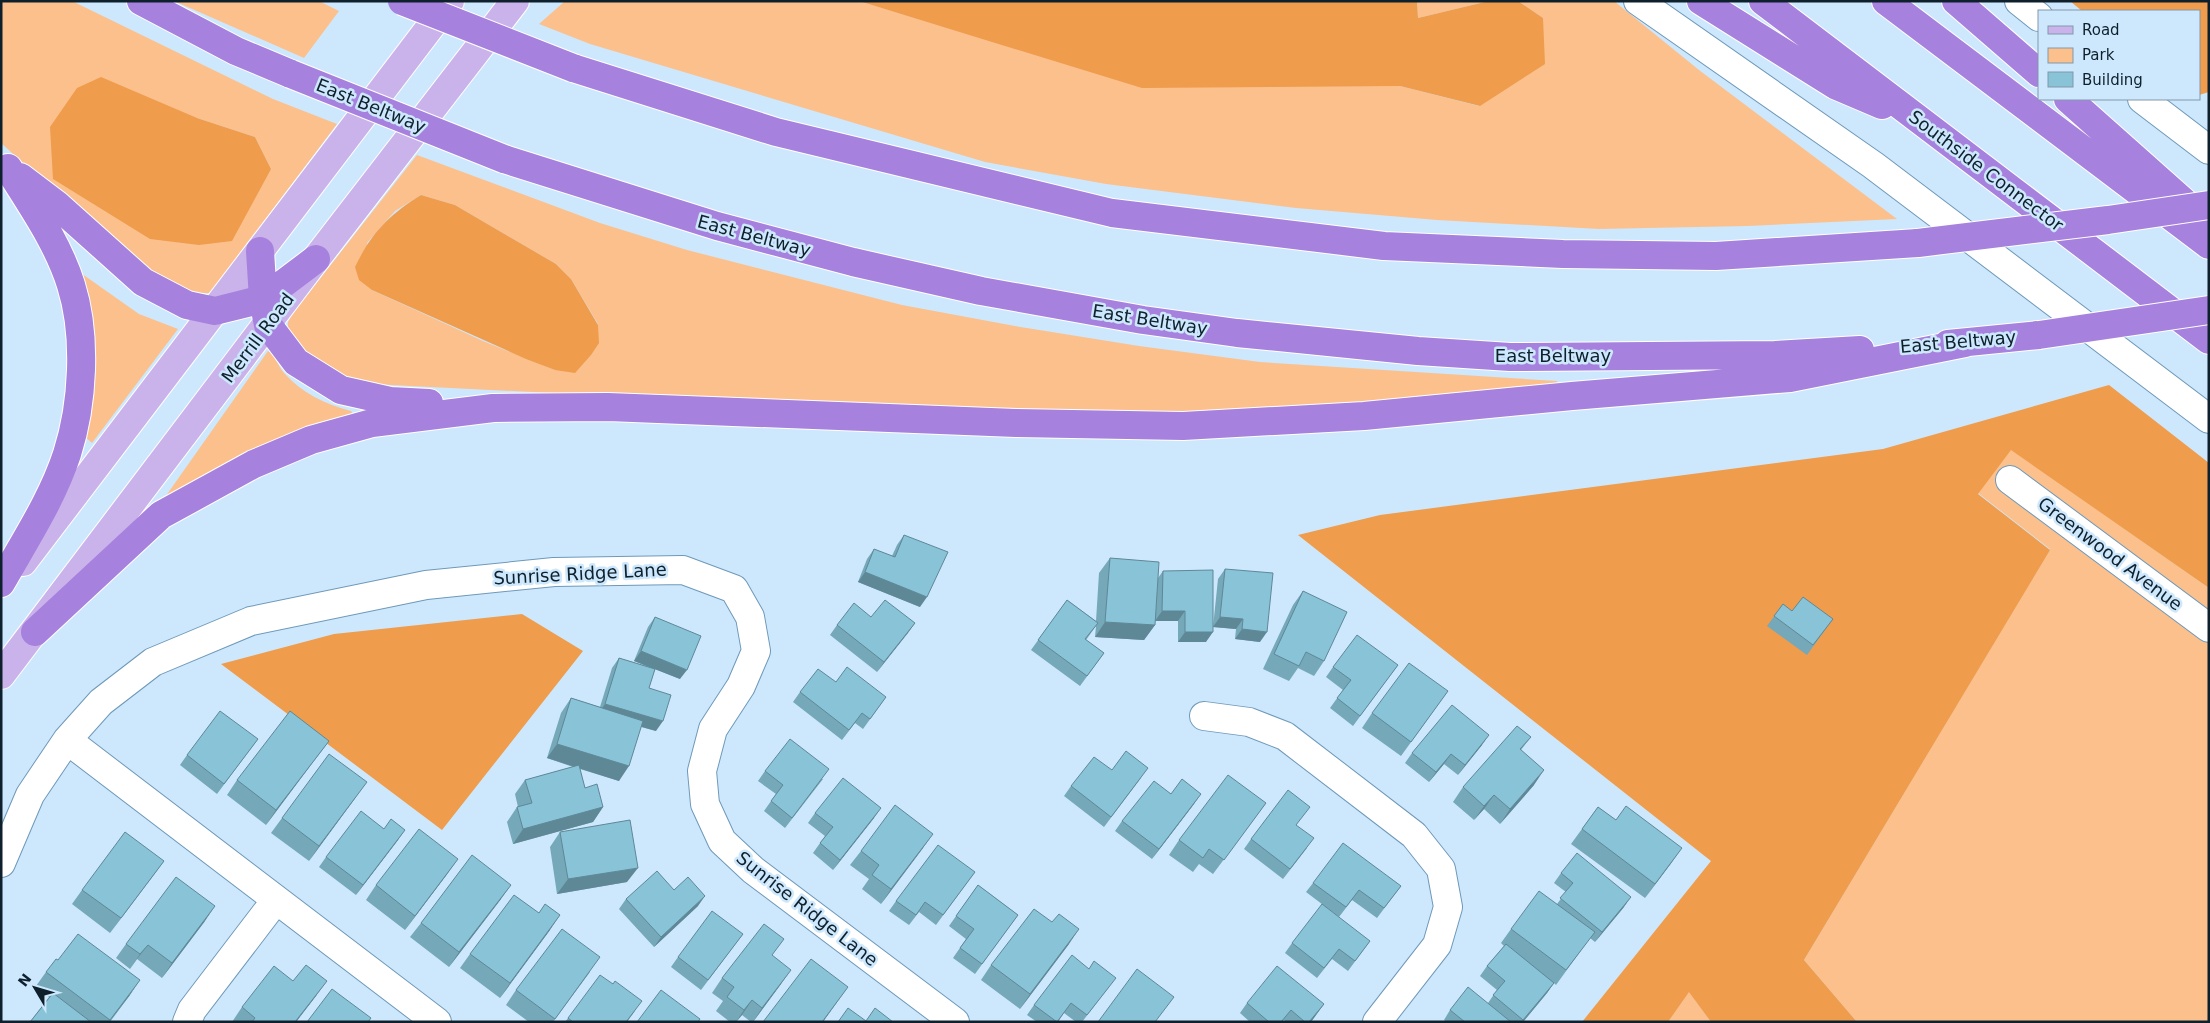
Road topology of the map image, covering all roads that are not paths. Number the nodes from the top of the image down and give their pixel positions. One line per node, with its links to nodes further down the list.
1 (141, 1): 28 (highway, East Beltway, bridge)
2 (402, 1): 18 (highway, bridge)
3 (450, 1): 21 (main road)
4 (516, 1): 22 (main road, Merrill Road)
5 (1638, 1): 30 (street)
6 (1701, 1): 15 (highway)
7 (1763, 1): 15 (highway, Southside Connector)
8 (1886, 1): 20 (highway)
9 (1956, 1): 12 (highway)
10 (2019, 1): 11 (street)
11 (2038, 16)
12 (2038, 72)
13 (2069, 100): 19 (highway)
14 (2143, 100): 16 (street)
15 (1920, 122): 27 (highway, Southside Connector)
16 (2209, 150)
17 (5, 165): 25 (highway); 32 (highway)
18 (2209, 205)
19 (2209, 225)
20 (2209, 245)
21 (260, 251): 23 (highway); 25 (main road)
22 (316, 259): 23 (highway); 26 (main road, Merrill Road)
23 (263, 299): 25 (highway); 26 (highway)
24 (2209, 310): 28 (highway, East Beltway, bridge)
25 (215, 311): 33 (main road)
26 (268, 325): 29 (highway); 35 (main road, Merrill Road)
27 (2209, 340)
28 (1965, 343): 29 (highway)
29 (493, 408): 35 (highway)
30 (2209, 419)
31 (2010, 480): 34 (street, Greenwood Avenue)
32 (1, 583)
33 (1, 591)
34 (2209, 628)
35 (35, 632): 36 (main road, Merrill Road)
36 (1, 675)
37 (1204, 716): 44 (street)
38 (68, 740): 39 (street, Sunrise Ridge Lane); 40 (street); 43 (street, Sunrise Ridge Lane)
39 (1, 863)
40 (276, 900): 41 (street); 42 (street)
41 (187, 1022)
42 (437, 1022)
43 (955, 1022)
44 (1377, 1022)

